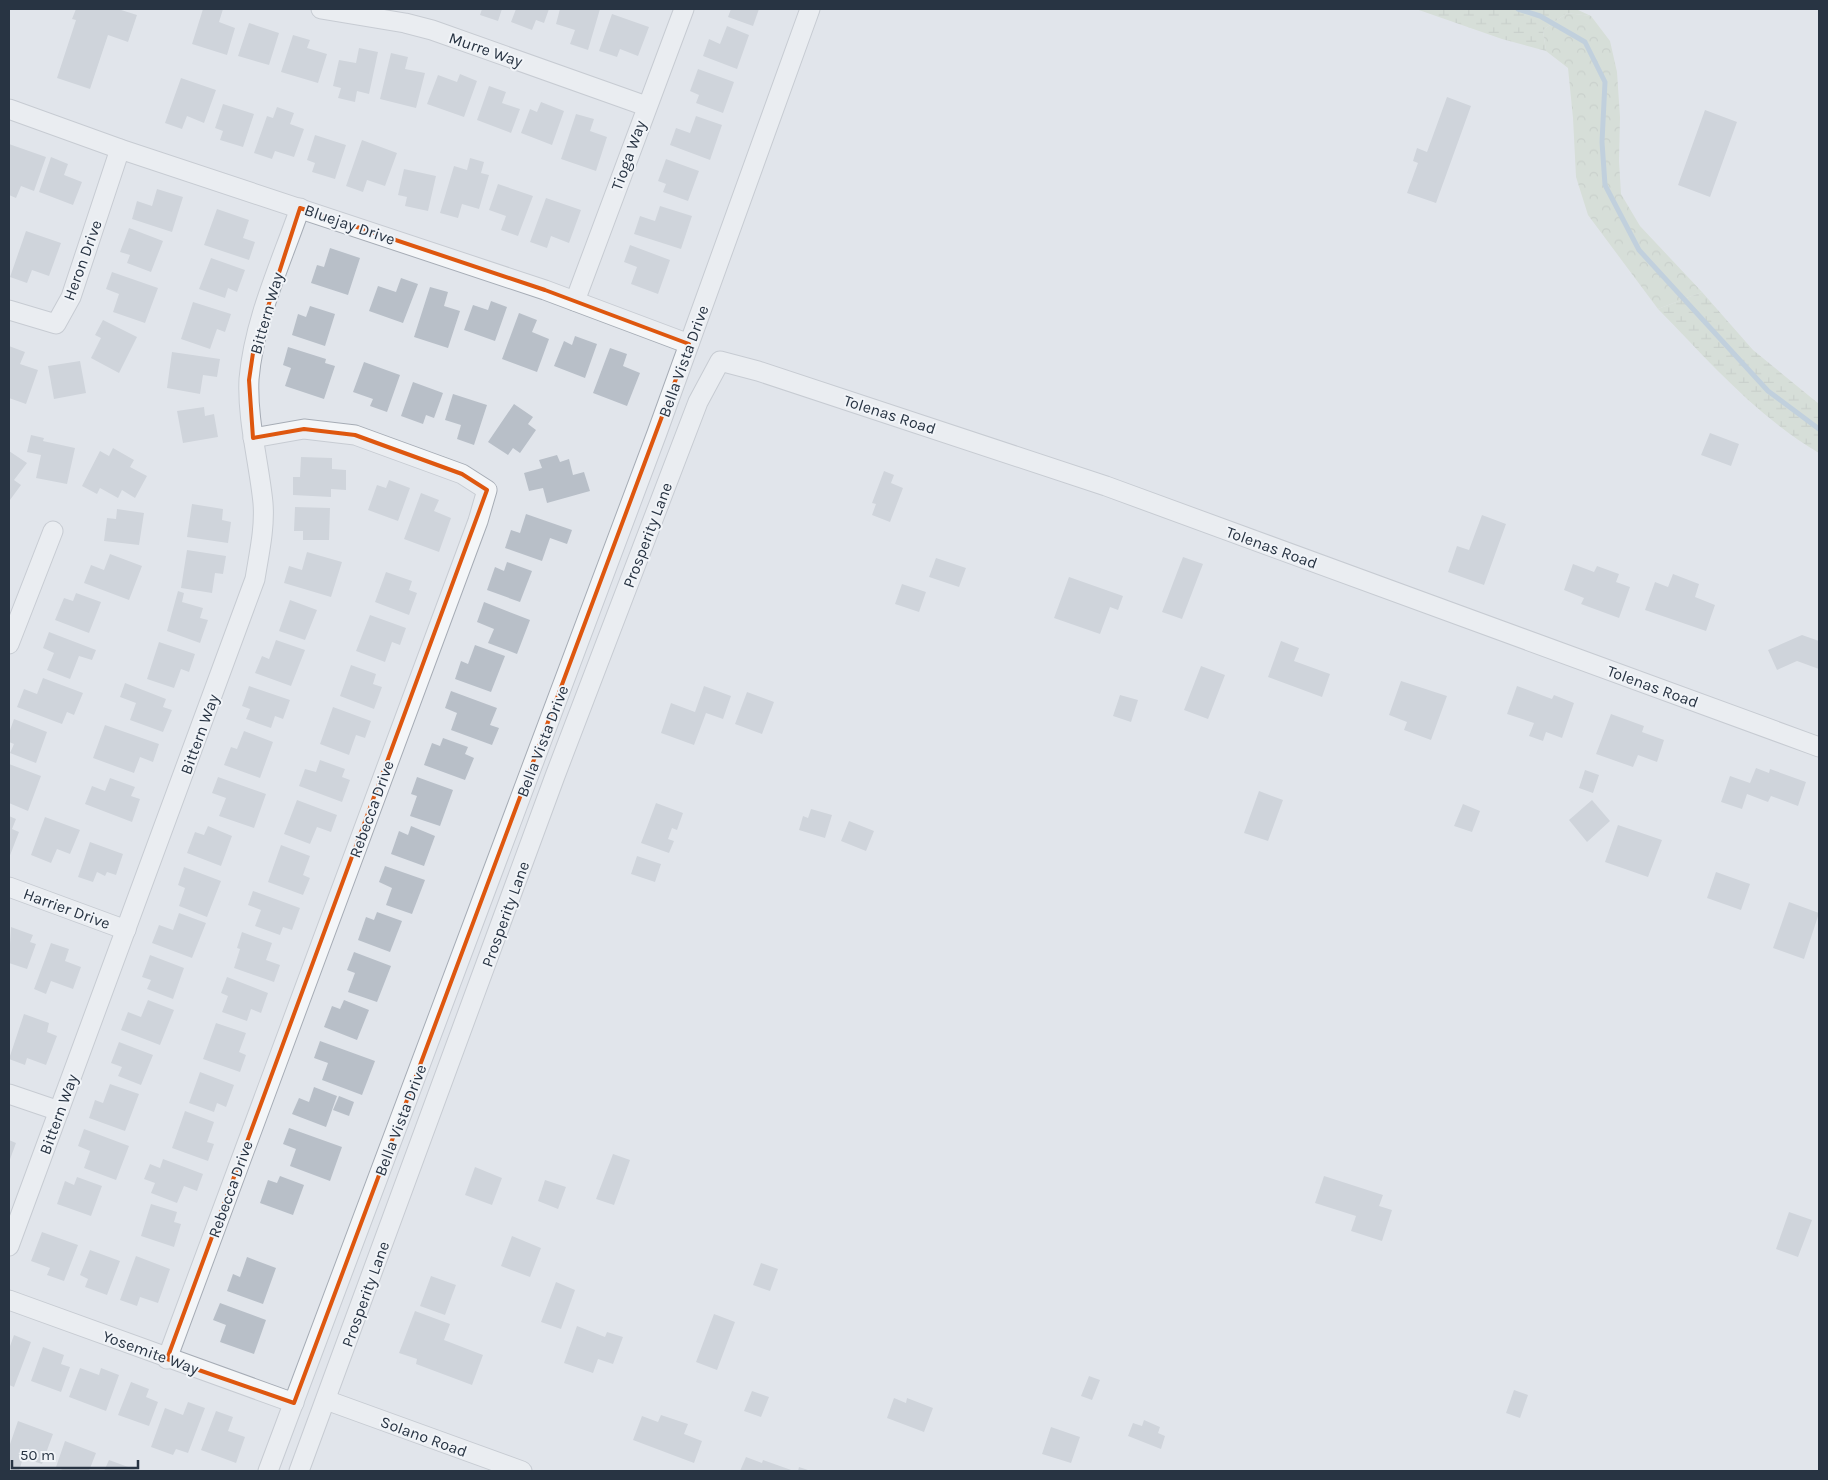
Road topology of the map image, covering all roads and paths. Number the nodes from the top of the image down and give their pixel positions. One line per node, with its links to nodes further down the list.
1 (321, 9): 4 (street, Murre Way)
2 (684, 9): 4 (street, Tioga Way)
3 (810, 9): 10 (street, Bella Vista Drive)
4 (646, 106): 8 (street, Tioga Way)
5 (9, 109): 6 (street, Bluejay Drive)
6 (120, 149): 7 (street, Bluejay Drive); 9 (street, Heron Drive)
7 (300, 208): 8 (street, Bluejay Drive); 12 (street, Bittern Way)
8 (575, 301): 10 (street, Bluejay Drive)
9 (9, 310)
10 (689, 344): 24 (street, Bella Vista Drive)
11 (720, 361): 15 (street, Tolenas Road); 23 (street, Prosperity Lane)
12 (253, 438): 17 (street, Bittern Way); 22 (street, Rebecca Drive)
13 (53, 531): 14 (street)
14 (9, 644)
15 (1819, 747)
16 (9, 887): 17 (street, Harrier Drive)
17 (126, 930): 19 (street, Bittern Way)
18 (9, 1094): 19 (street)
19 (58, 1111): 20 (street, Bittern Way)
20 (9, 1246)
21 (9, 1300): 22 (street, Yosemite Way)
22 (167, 1358): 24 (street, Yosemite Way)
23 (326, 1400): 26 (street, Prosperity Lane); 27 (street, Solano Road)
24 (294, 1403): 25 (street, Bella Vista Drive)
25 (268, 1471)
26 (299, 1471)
27 (522, 1471)

